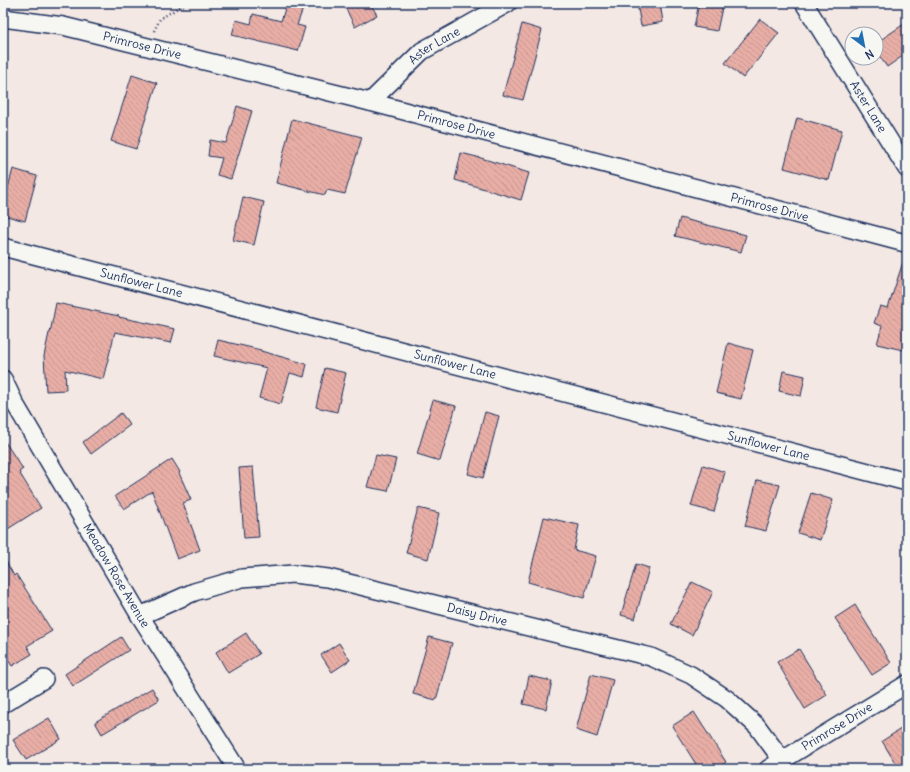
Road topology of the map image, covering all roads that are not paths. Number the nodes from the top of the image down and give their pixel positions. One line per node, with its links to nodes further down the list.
1 (508, 3): 4 (street, Aster Lane)
2 (804, 3): 5 (street, Aster Lane)
3 (3, 18): 4 (street, Primrose Drive)
4 (370, 102): 6 (street, Primrose Drive)
5 (907, 169)
6 (906, 238)
7 (3, 246): 9 (street, Sunflower Lane)
8 (3, 379): 10 (street, Meadow Rose Avenue)
9 (907, 482)
10 (140, 616): 14 (street, Daisy Drive); 15 (street, Meadow Rose Avenue)
11 (44, 679): 13 (street)
12 (907, 684): 14 (street, Primrose Drive)
13 (3, 704)
14 (775, 765)
15 (237, 769)

